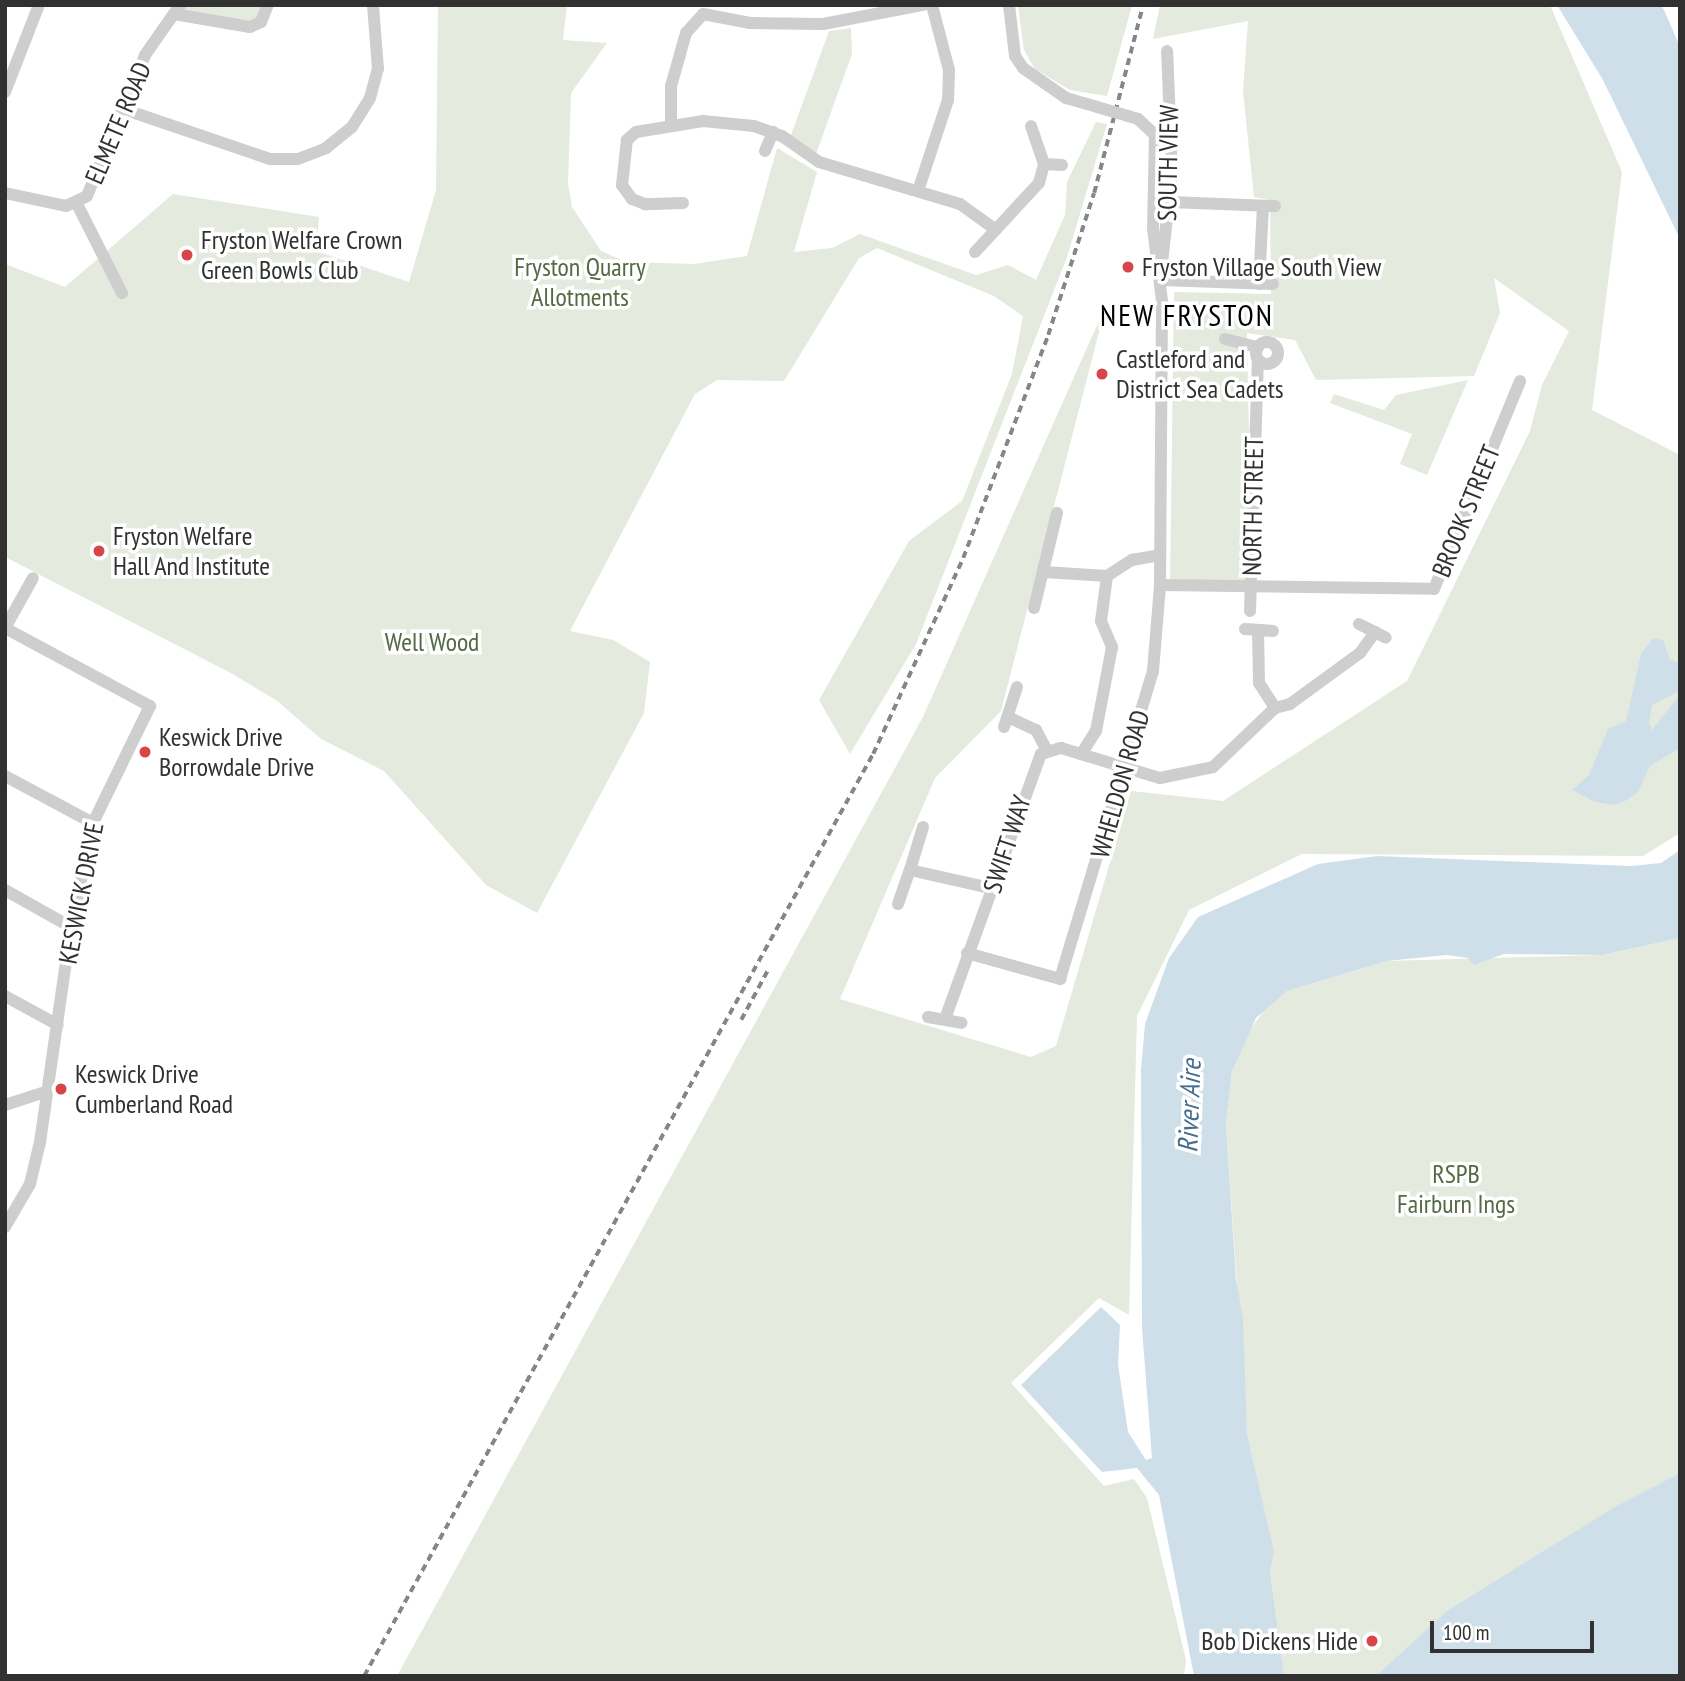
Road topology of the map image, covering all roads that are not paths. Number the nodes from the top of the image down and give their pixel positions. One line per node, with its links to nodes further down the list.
1 (39, 5): 9 (street)
2 (268, 5): 7 (street)
3 (373, 5): 10 (street)
4 (923, 5): 11 (street)
5 (932, 5): 17 (street)
6 (1009, 5): 24 (street, WHELDON ROAD, bridge)
7 (177, 10): 10 (street, ELMETE ROAD)
8 (1167, 51): 19 (street, SOUTH VIEW)
9 (5, 92)
10 (123, 109): 21 (street, ELMETE ROAD)
11 (671, 125): 13 (street); 20 (street)
12 (1031, 127): 15 (street)
13 (774, 132): 14 (street); 17 (street)
14 (765, 151)
15 (1044, 164): 16 (street); 22 (street)
16 (1062, 165)
17 (918, 191): 22 (street)
18 (5, 193): 21 (street, ELMETE ROAD)
19 (1170, 202): 24 (street, SOUTH VIEW); 25 (street)
20 (683, 203)
21 (77, 204): 27 (street, ELMETE ROAD)
22 (996, 230): 23 (street)
23 (975, 252)
24 (1161, 277): 25 (street); 31 (street, WHELDON ROAD)
25 (1259, 284): 26 (street)
26 (1273, 284)
27 (122, 293)
28 (1225, 339): 36 (street, NORTH STREET)
29 (1520, 381): 36 (street, BROOK STREET)
30 (1056, 513): 32 (street)
31 (1160, 555): 33 (street); 35 (street, WHELDON ROAD)
32 (1044, 572): 33 (street); 37 (street)
33 (1107, 576): 45 (street)
34 (33, 578): 40 (street)
35 (1160, 585): 36 (street); 46 (street, WHELDON ROAD)
36 (1252, 589): 38 (street, NORTH STREET)
37 (1034, 608)
38 (1250, 611)
39 (1359, 624): 43 (street)
40 (5, 628): 48 (street, KESWICK DRIVE)
41 (1273, 631): 43 (street)
42 (1017, 687): 44 (street)
43 (1275, 708): 46 (street)
44 (1046, 749): 45 (street); 52 (street, SWIFT WAY)
45 (1082, 753): 46 (street)
46 (1125, 770): 55 (street, WHELDON ROAD)
47 (5, 776): 48 (street)
48 (93, 823): 54 (street, KESWICK DRIVE)
49 (923, 827): 50 (street)
50 (910, 870): 52 (street); 53 (street)
51 (5, 890): 54 (street)
52 (994, 890): 55 (street, SWIFT WAY)
53 (898, 904)
54 (71, 927): 60 (street, KESWICK DRIVE)
55 (967, 953): 58 (street, SWIFT WAY)
56 (5, 996): 60 (street)
57 (928, 1017): 58 (street)
58 (945, 1019): 59 (street)
59 (961, 1023)
60 (58, 1025): 61 (street, KESWICK DRIVE)
61 (48, 1091): 62 (street); 63 (street, KESWICK DRIVE)
62 (5, 1105)
63 (5, 1227)

